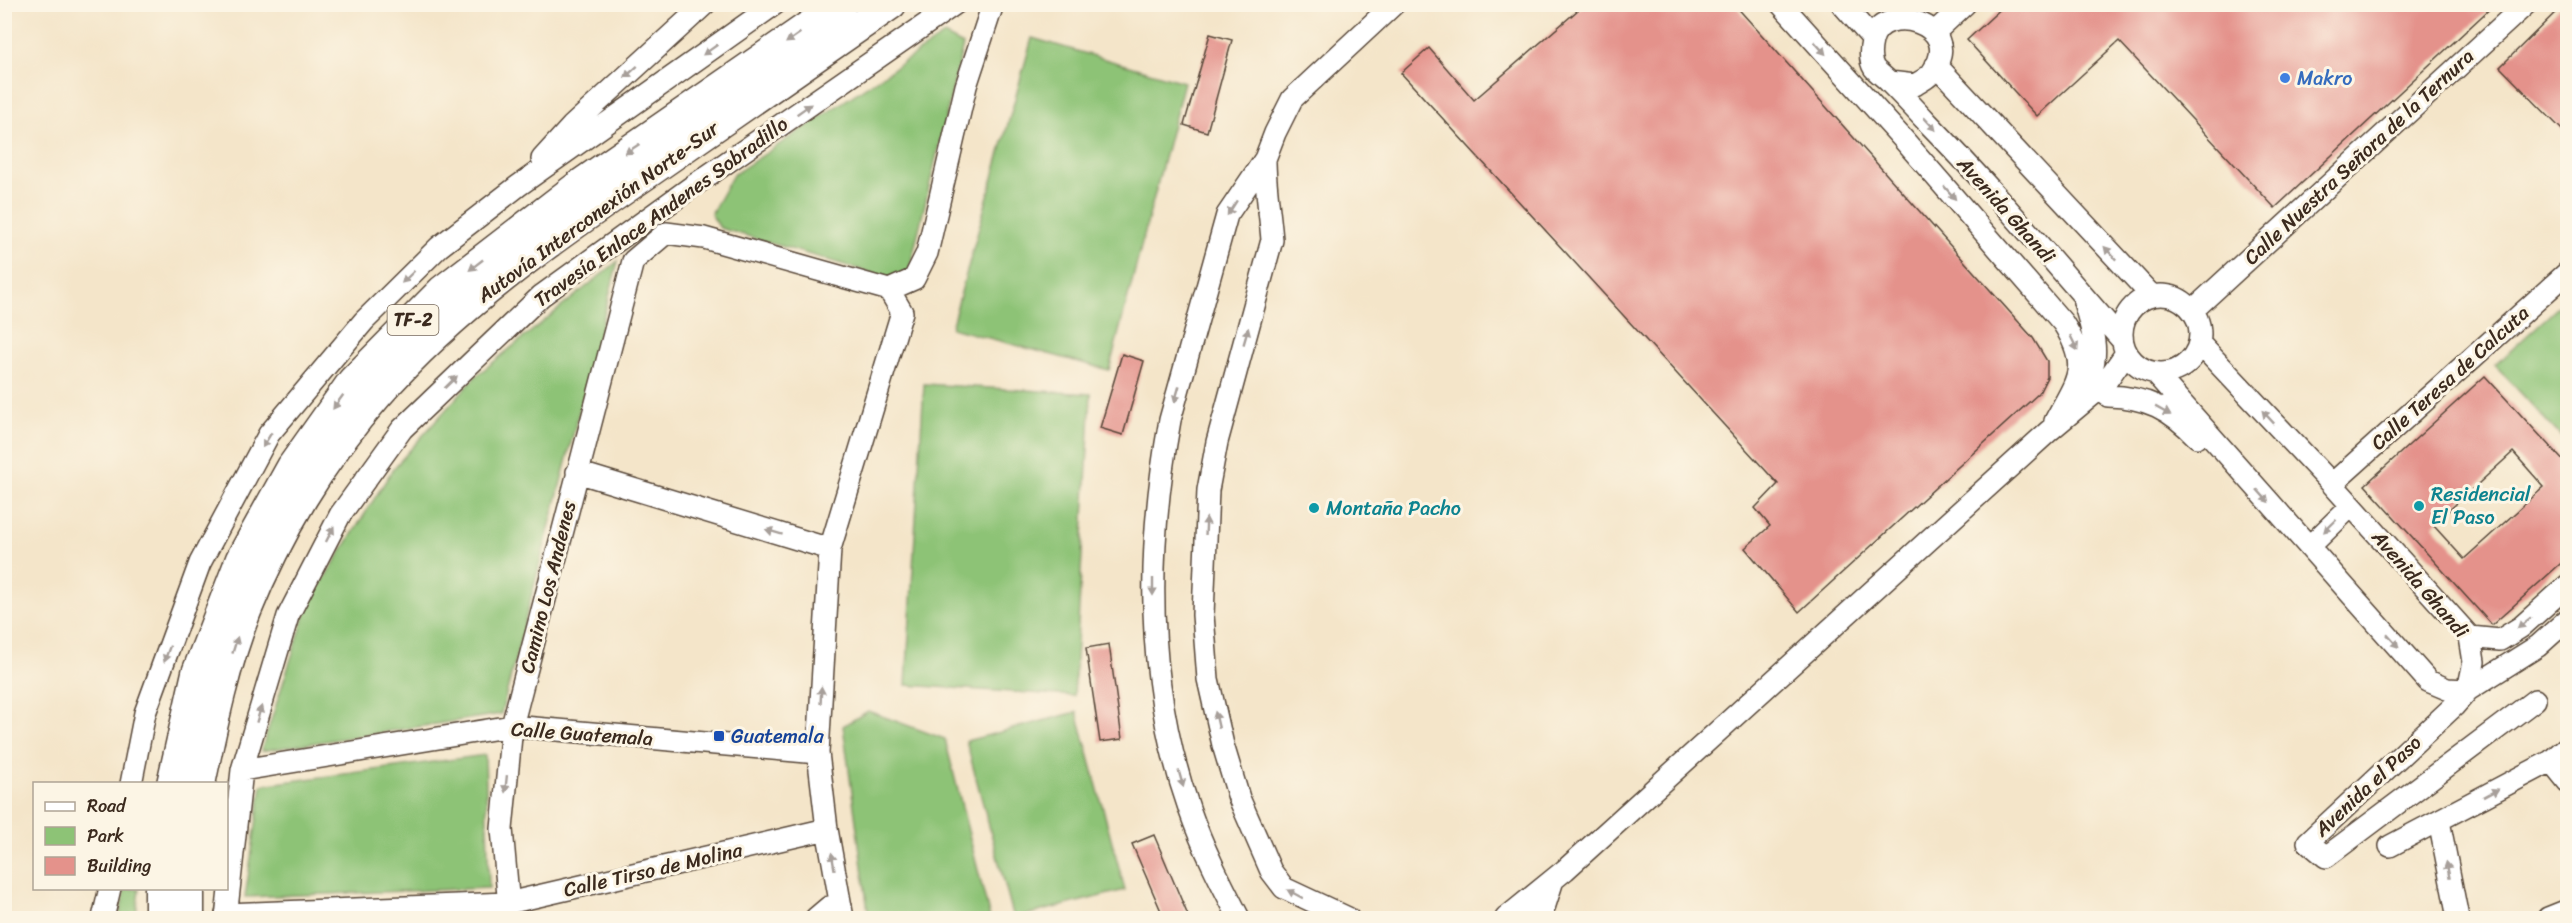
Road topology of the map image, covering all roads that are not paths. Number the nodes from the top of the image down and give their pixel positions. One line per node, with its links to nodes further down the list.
1 (705, 4): 19 (street, one-way to 19)
2 (775, 4): 19 (street, one-way to 19)
3 (841, 4): 47 (highway, Autovía Interconexión Norte-Sur / TF-2, one-way to 47)
4 (891, 4): 48 (highway, Autovía Interconexión Norte-Sur / TF-2, one-way to 4)
5 (955, 4): 45 (street, Travesía Enlace Andenes Sobradillo, one-way to 5)
6 (993, 4): 21 (street)
7 (1394, 4): 18 (street)
8 (1781, 4): 29 (street, one-way to 29)
9 (1842, 4): 15 (street)
10 (1892, 4): 13 (street)
11 (1965, 4): 14 (street)
12 (2526, 4): 24 (street, Calle Nuestra Señora de la Ternura)
13 (1911, 16): 14 (street); 15 (street)
14 (1935, 32): 16 (street)
15 (1872, 38): 17 (street)
16 (1936, 65): 17 (street); 23 (street, one-way to 16)
17 (1889, 82): 22 (street, Avenida Ghandi, one-way to 22)
18 (1265, 159): 65 (street, one-way to 65); 66 (street, one-way to 18)
19 (518, 186): 46 (street, one-way to 46)
20 (2568, 272): 32 (street, Calle Teresa de Calcuta)
21 (889, 290): 31 (street, Camino Los Andenes); 35 (street)
22 (2082, 295): 26 (street, Avenida Ghandi); 29 (street)
23 (2151, 296): 24 (street); 26 (street)
24 (2193, 310): 25 (street)
25 (2200, 344): 27 (street); 32 (street, Avenida Ghandi, one-way to 25)
26 (2124, 346): 27 (street); 29 (street)
27 (2151, 372): 28 (street); 30 (street)
28 (2108, 396): 29 (street); 30 (street, one-way to 30)
29 (2050, 430): 56 (street)
30 (2237, 466): 34 (street, one-way to 34)
31 (577, 472): 35 (street, one-way to 31); 41 (street, Camino Los Andenes)
32 (2332, 484): 33 (street, Avenida Ghandi)
33 (2351, 506): 34 (street, one-way to 34); 38 (street, Avenida Ghandi)
34 (2309, 547): 39 (street, one-way to 39)
35 (830, 549): 43 (street, one-way to 35)
36 (2568, 585): 38 (street, one-way to 38)
37 (2568, 619): 39 (street, Avenida el Paso)
38 (2470, 637): 39 (street, Avenida Ghandi)
39 (2468, 690): 40 (street, Avenida el Paso)
40 (2535, 700)
41 (512, 726): 43 (street, Calle Guatemala); 45 (street, Calle Guatemala); 58 (street, Camino Los Andenes, one-way to 58)
42 (2568, 746): 44 (street)
43 (818, 753): 51 (street)
44 (2551, 760): 49 (street); 50 (street, one-way to 44)
45 (242, 771): 60 (street, Travesía Enlace Andenes Sobradillo)
46 (131, 782)
47 (172, 782)
48 (200, 782)
49 (2568, 782)
50 (2439, 821): 52 (street); 69 (street, one-way to 50)
51 (827, 829): 58 (street, Calle Tirso de Molina); 59 (street, one-way to 51)
52 (2390, 846)
53 (110, 890): 61 (street)
54 (160, 890): 62 (highway)
55 (189, 890): 63 (highway)
56 (1533, 908): 67 (street); 68 (street)
57 (2568, 910): 70 (street)
58 (509, 911): 60 (street, Calle Tirso de Molina)
59 (842, 912): 64 (street)
60 (226, 916)
61 (104, 918)
62 (160, 918)
63 (189, 918)
64 (816, 918)
65 (1239, 918)
66 (1348, 918)
67 (1506, 918)
68 (1518, 918)
69 (2458, 918)
70 (2548, 918)

